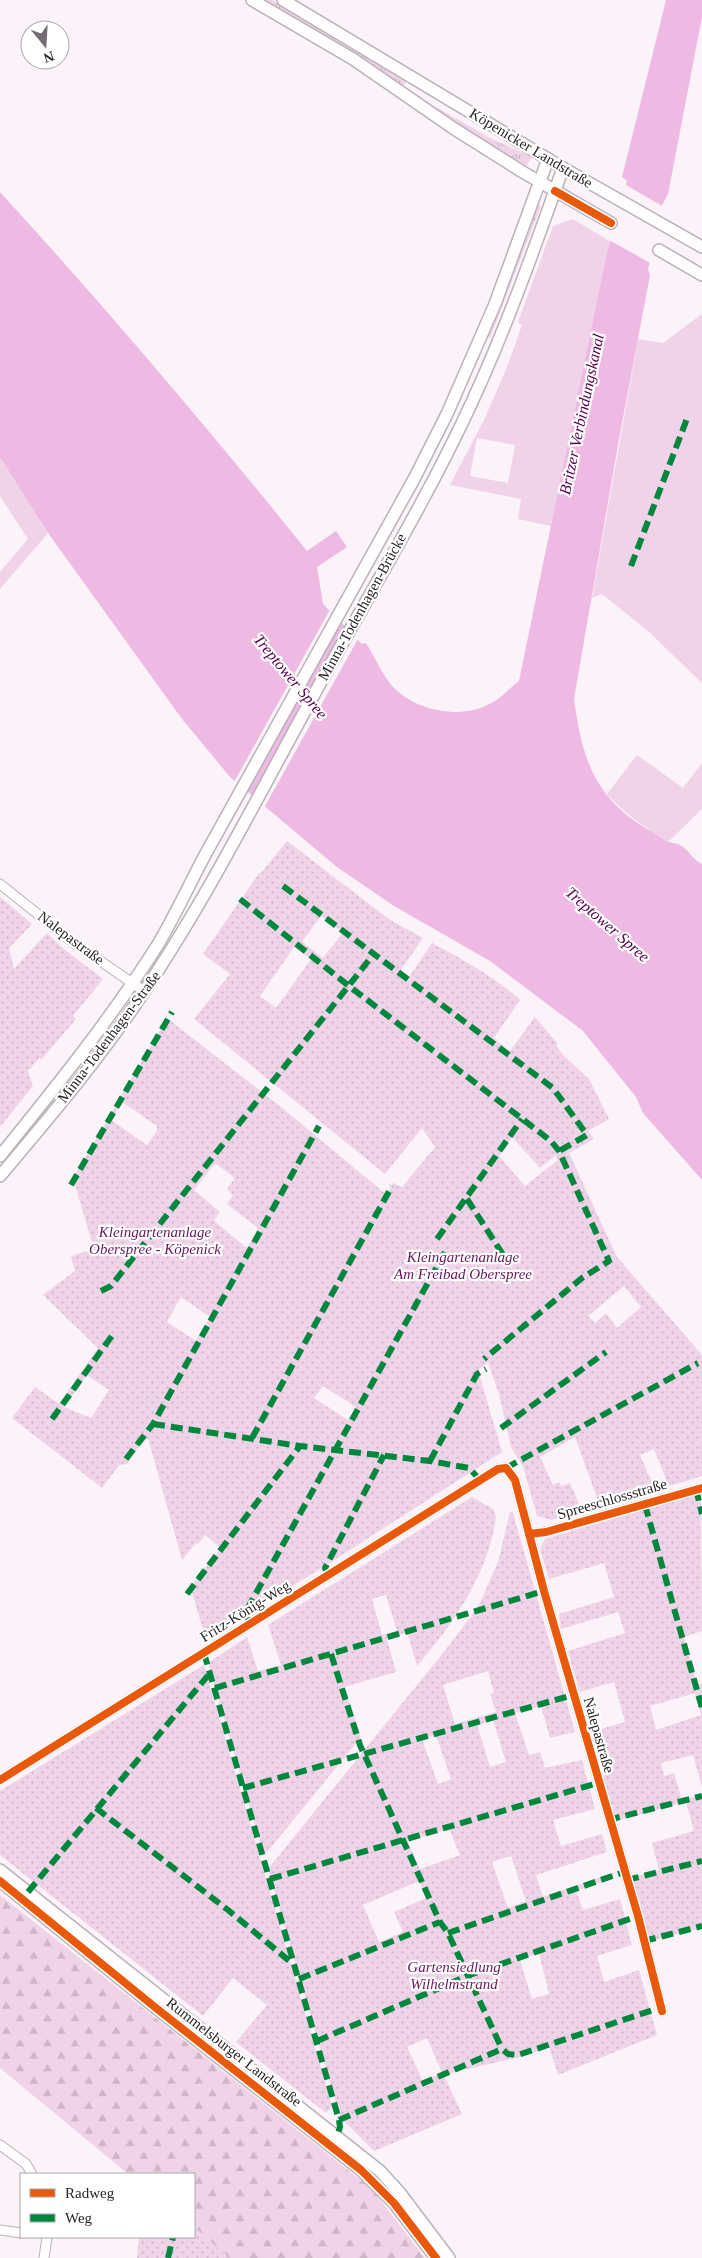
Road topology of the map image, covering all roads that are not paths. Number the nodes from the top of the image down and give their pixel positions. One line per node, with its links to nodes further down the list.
1 (252, 0): 5 (main road, Köpenicker Landstraße)
2 (283, 0): 3 (main road, Köpenicker Landstraße)
3 (548, 159): 4 (main road, Köpenicker Landstraße); 5 (main road)
4 (563, 168): 6 (main road); 8 (main road, Köpenicker Landstraße)
5 (541, 183): 6 (main road, Köpenicker Landstraße); 11 (main road, Minna-Todenhagen-Brücke)
6 (555, 191): 7 (main road, Köpenicker Landstraße); 12 (main road, Minna-Todenhagen-Brücke)
7 (612, 223)
8 (702, 247)
9 (659, 250): 10 (main road)
10 (702, 275)
11 (205, 855): 14 (main road, Minna-Todenhagen-Straße)
12 (220, 863): 15 (main road, Minna-Todenhagen-Straße)
13 (0, 884): 14 (street, Nalepastraße)
14 (132, 982): 15 (street, Nalepastraße); 16 (main road, Minna-Todenhagen-Straße)
15 (144, 991): 17 (main road, Minna-Todenhagen-Straße)
16 (0, 1156)
17 (0, 1176)
18 (506, 1468): 20 (street, Nalepastraße); 21 (street, Fritz-König-Weg)
19 (702, 1488): 20 (street, Spreeschlossstraße)
20 (529, 1534): 24 (street, Nalepastraße)
21 (0, 1780)
22 (0, 1870): 32 (main road, Rummelsburger Landstraße)
23 (0, 1881): 31 (main road, Rummelsburger Landstraße)
24 (662, 2011)
25 (0, 2145): 26 (street)
26 (31, 2173)
27 (0, 2230): 28 (street)
28 (20, 2233)
29 (47, 2238): 30 (street)
30 (44, 2258)
31 (436, 2258)
32 (449, 2258)

